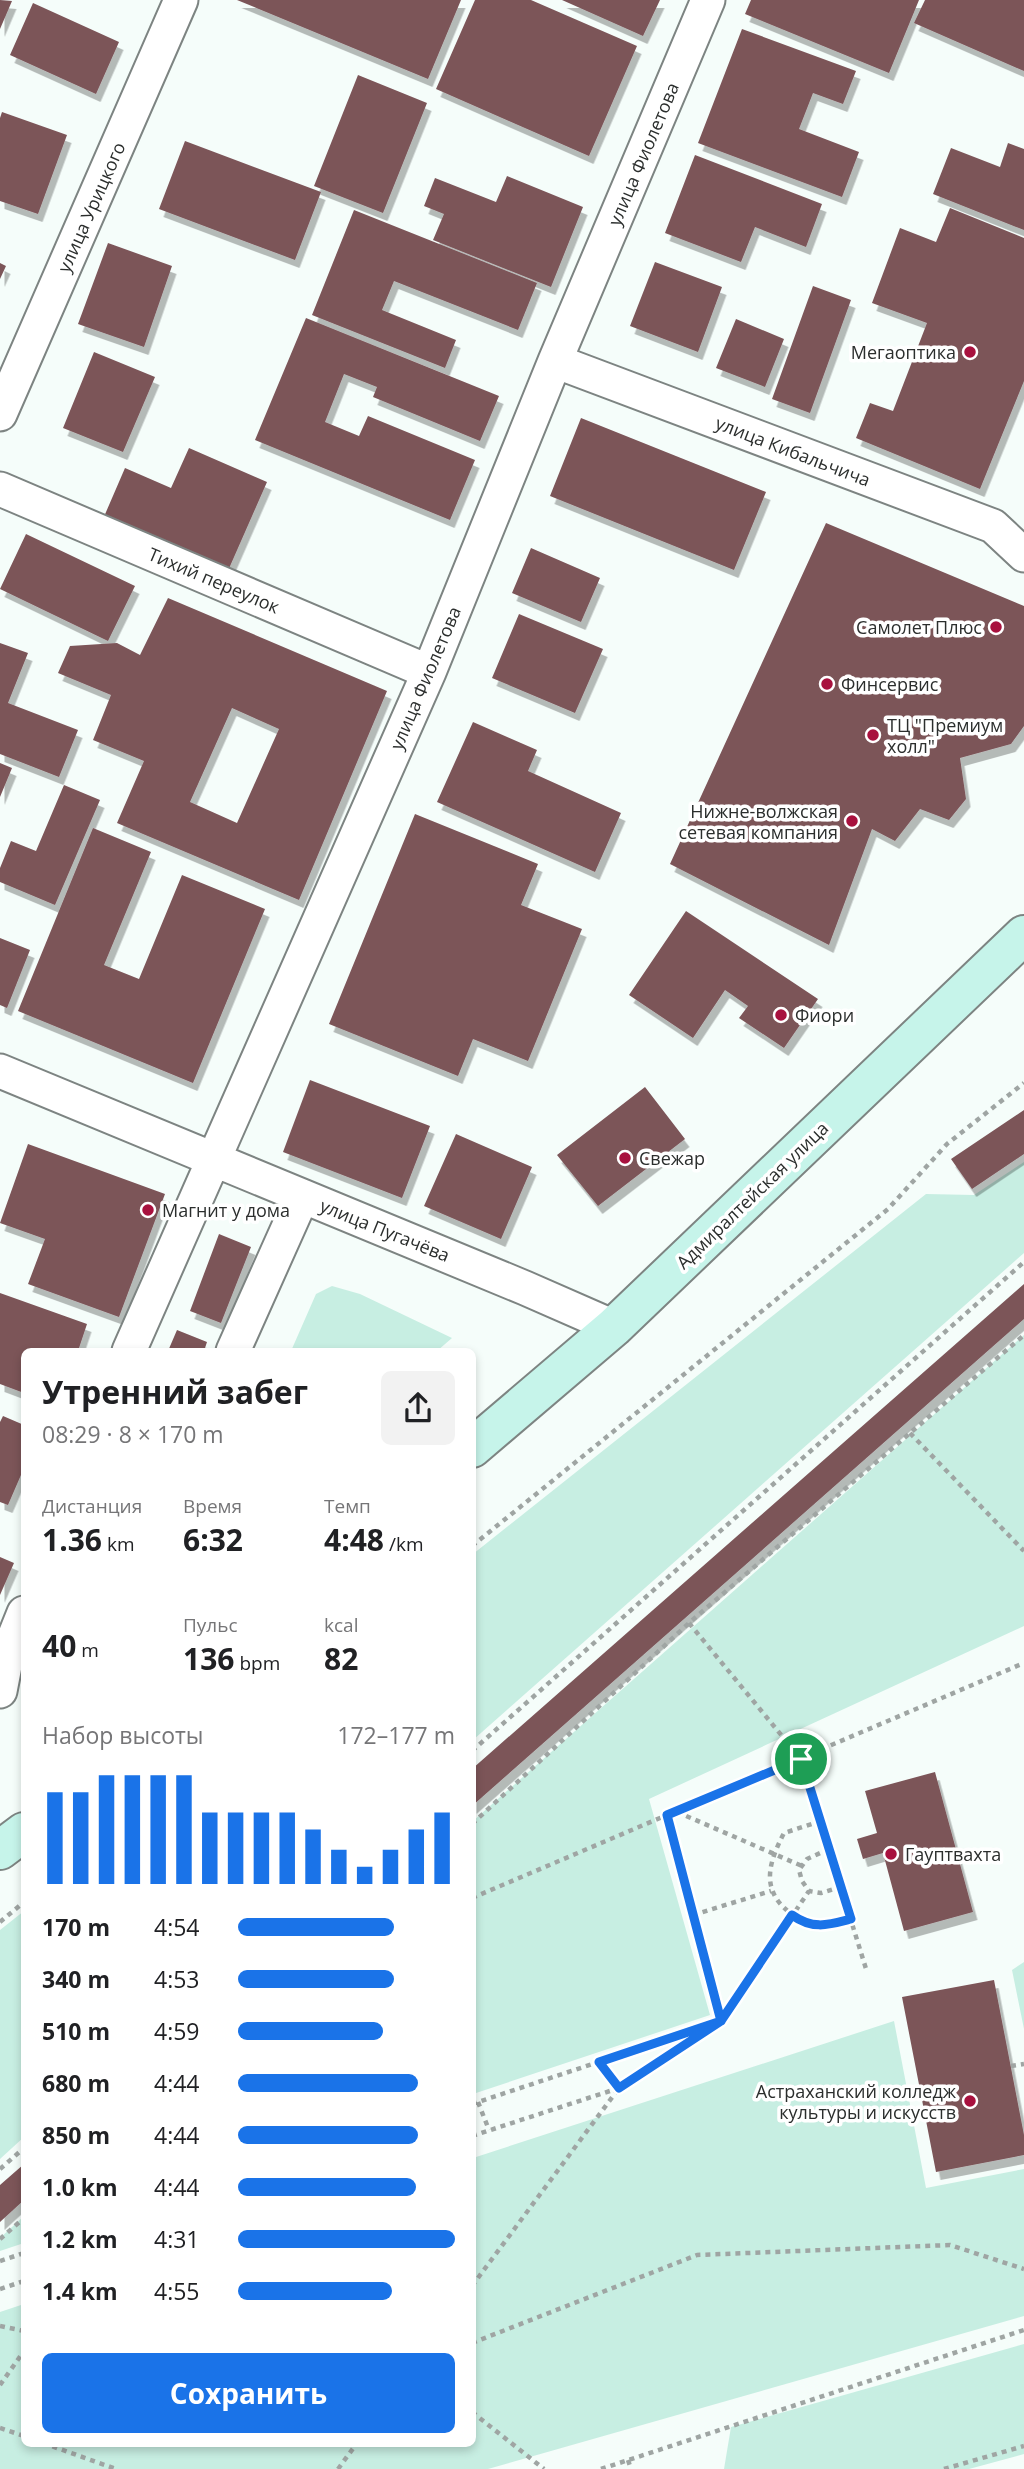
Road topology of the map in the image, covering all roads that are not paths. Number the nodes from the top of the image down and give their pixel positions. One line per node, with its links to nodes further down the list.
1 (181, 0): 4 (street, улица Урицкого)
2 (708, 0): 3 (street, улица Фиолетова)
3 (555, 360): 6 (street, улица Кибальчича); 7 (street, улица Фиолетова)
4 (0, 414)
5 (0, 489): 7 (street, Тихий переулок)
6 (1024, 555)
7 (429, 672): 10 (street, улица Фиолетова)
8 (1024, 935): 12 (main road, Адмиралтейская улица)
9 (0, 1071): 10 (street, улица Пугачёва)
10 (214, 1160): 11 (street, улица Пугачёва); 13 (street, улица Фиолетова)
11 (302, 1197): 12 (street, улица Пугачёва); 14 (street)
12 (614, 1327): 15 (main road, Адмиралтейская улица)
13 (131, 1348)
14 (234, 1348)
15 (476, 1445)
16 (21, 1620): 17 (street)
17 (0, 1691)

